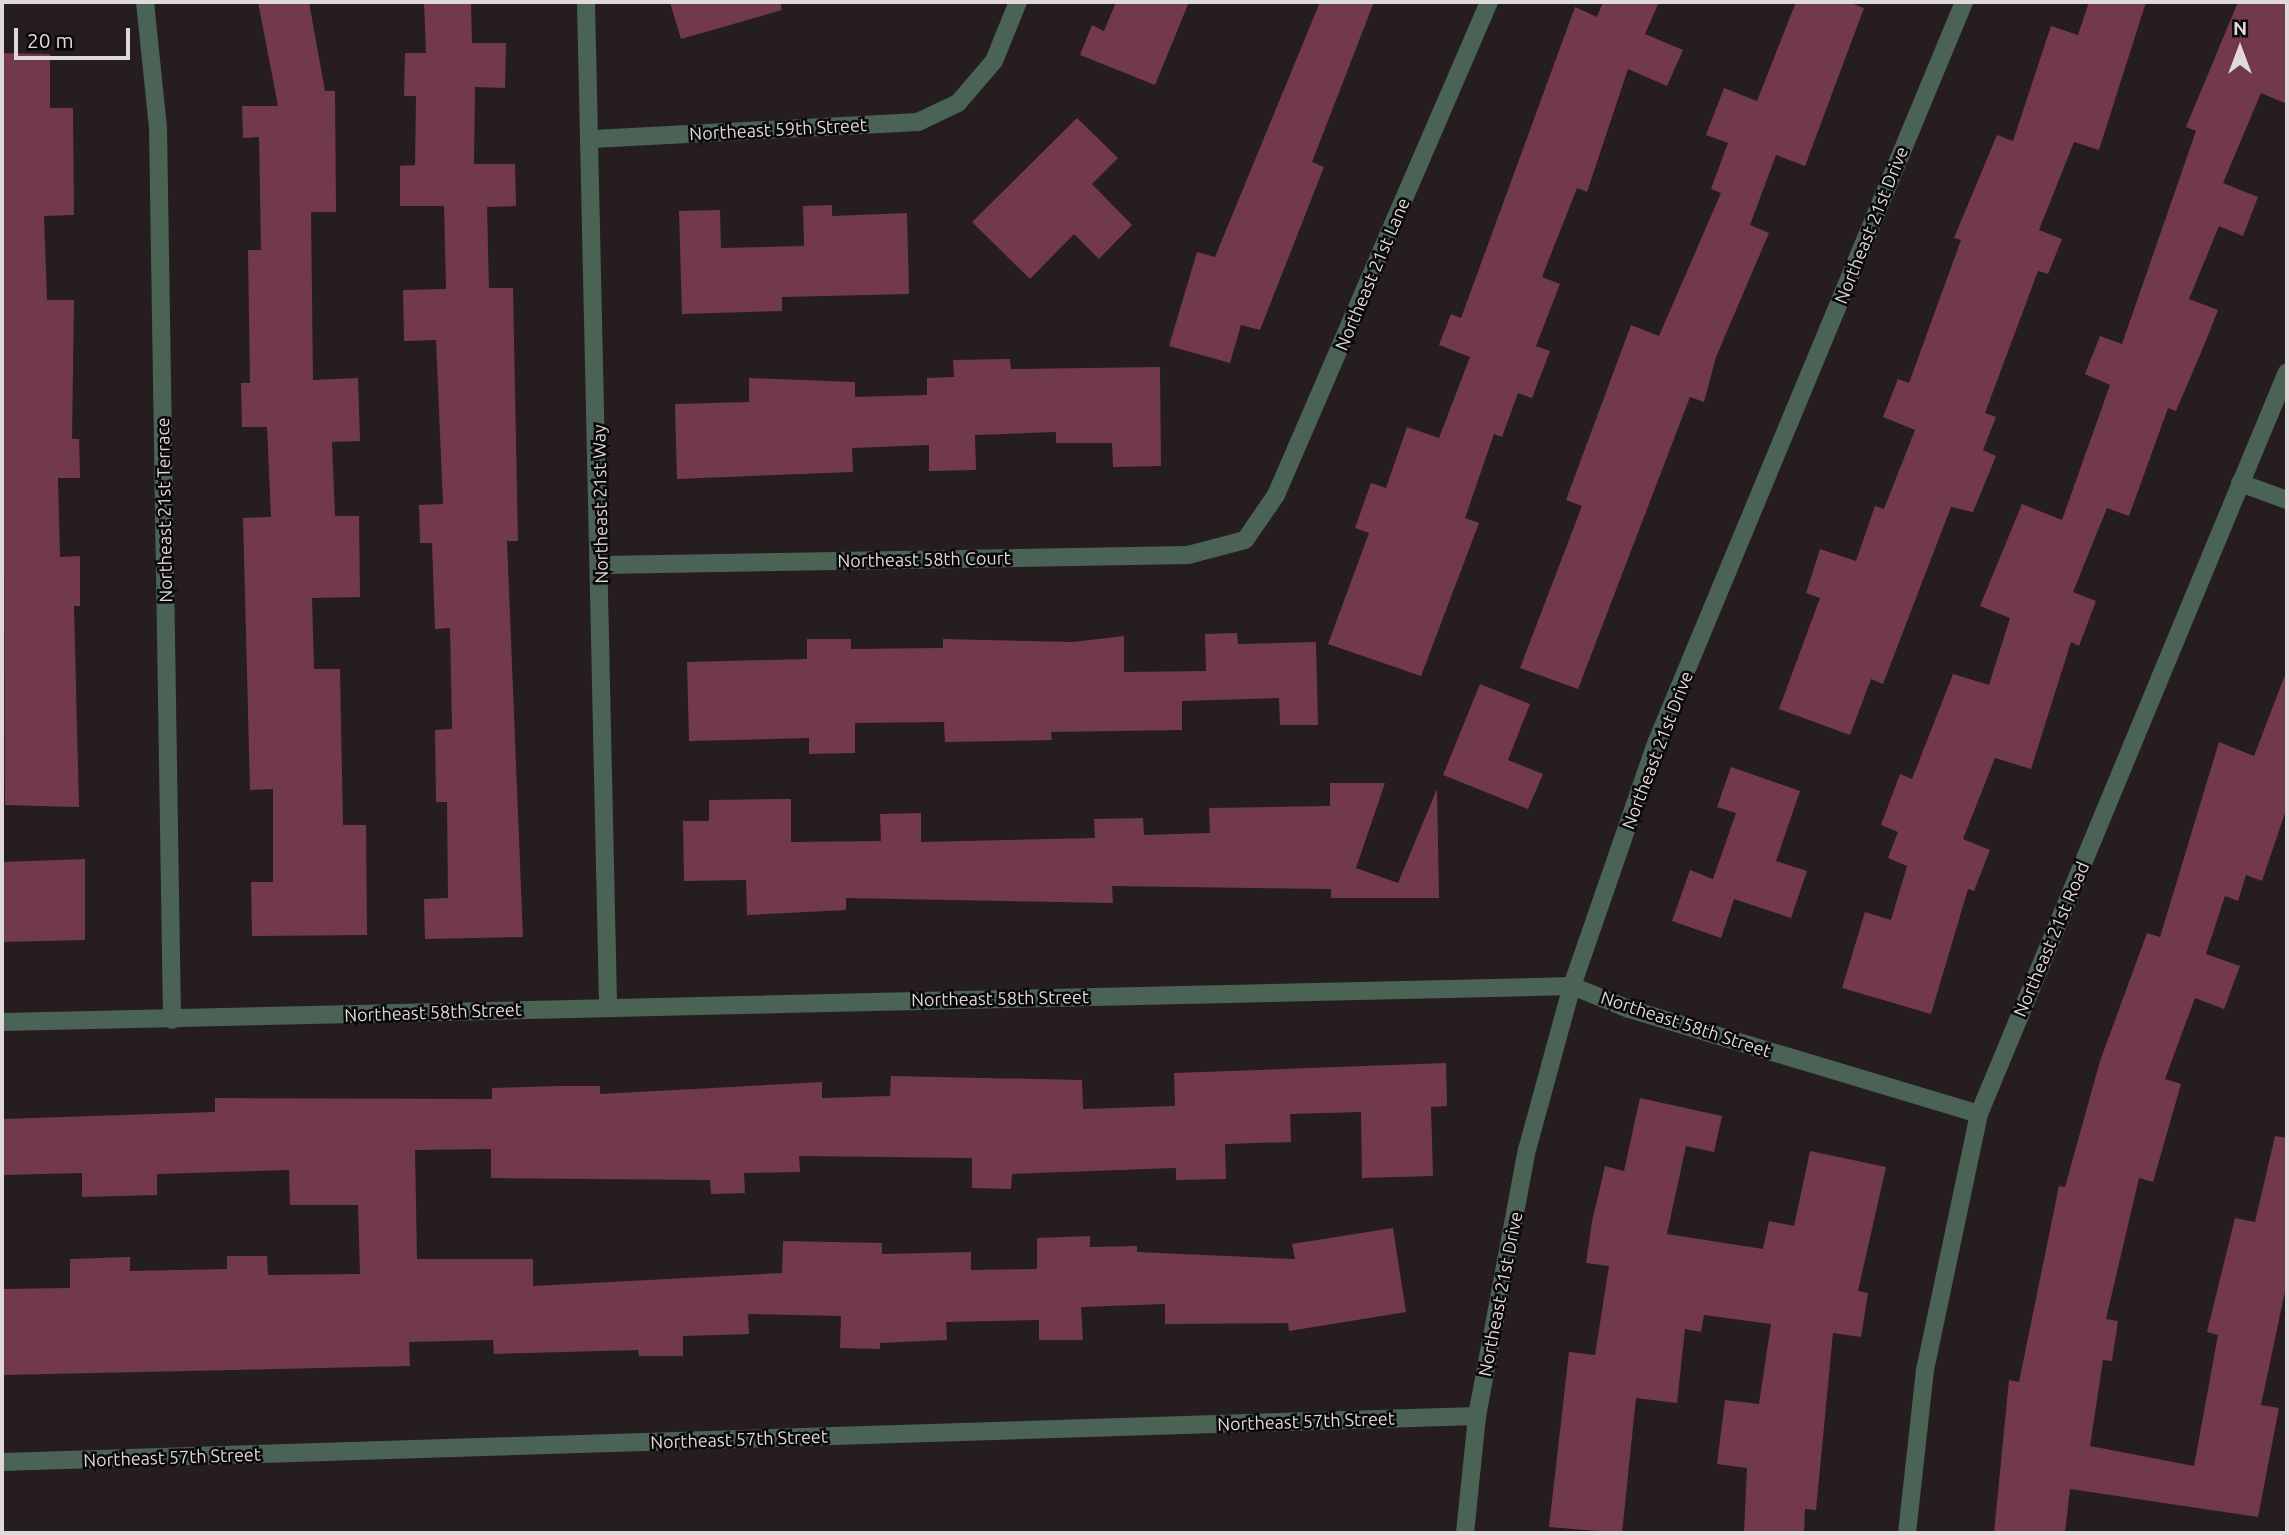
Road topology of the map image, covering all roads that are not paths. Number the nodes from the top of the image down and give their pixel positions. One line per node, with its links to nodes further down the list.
1 (145, 2): 14 (street, Northeast 21st Terrace)
2 (586, 2): 6 (street, Northeast 21st Way)
3 (1018, 2): 6 (street, Northeast 59th Street)
4 (1489, 2): 10 (street, Northeast 21st Lane)
5 (1964, 2): 12 (street, Northeast 21st Drive)
6 (593, 139): 11 (street, Northeast 21st Way)
7 (2287, 372): 8 (street, Northeast 21st Road)
8 (2241, 483): 9 (street); 16 (street, Northeast 21st Road)
9 (2287, 500)
10 (1245, 540): 11 (street, Northeast 58th Court)
11 (602, 565): 13 (street, Northeast 21st Way)
12 (1572, 986): 13 (street, Northeast 58th Street); 16 (street, Northeast 58th Street); 17 (street, Northeast 21st Drive)
13 (608, 1006): 14 (street, Northeast 58th Street)
14 (172, 1020): 15 (street, Northeast 58th Street)
15 (2, 1022)
16 (1979, 1114): 20 (street, Northeast 21st Road)
17 (1477, 1416): 18 (street, Northeast 57th Street); 19 (street, Northeast 21st Drive)
18 (2, 1462)
19 (1465, 1533)
20 (1907, 1533)

